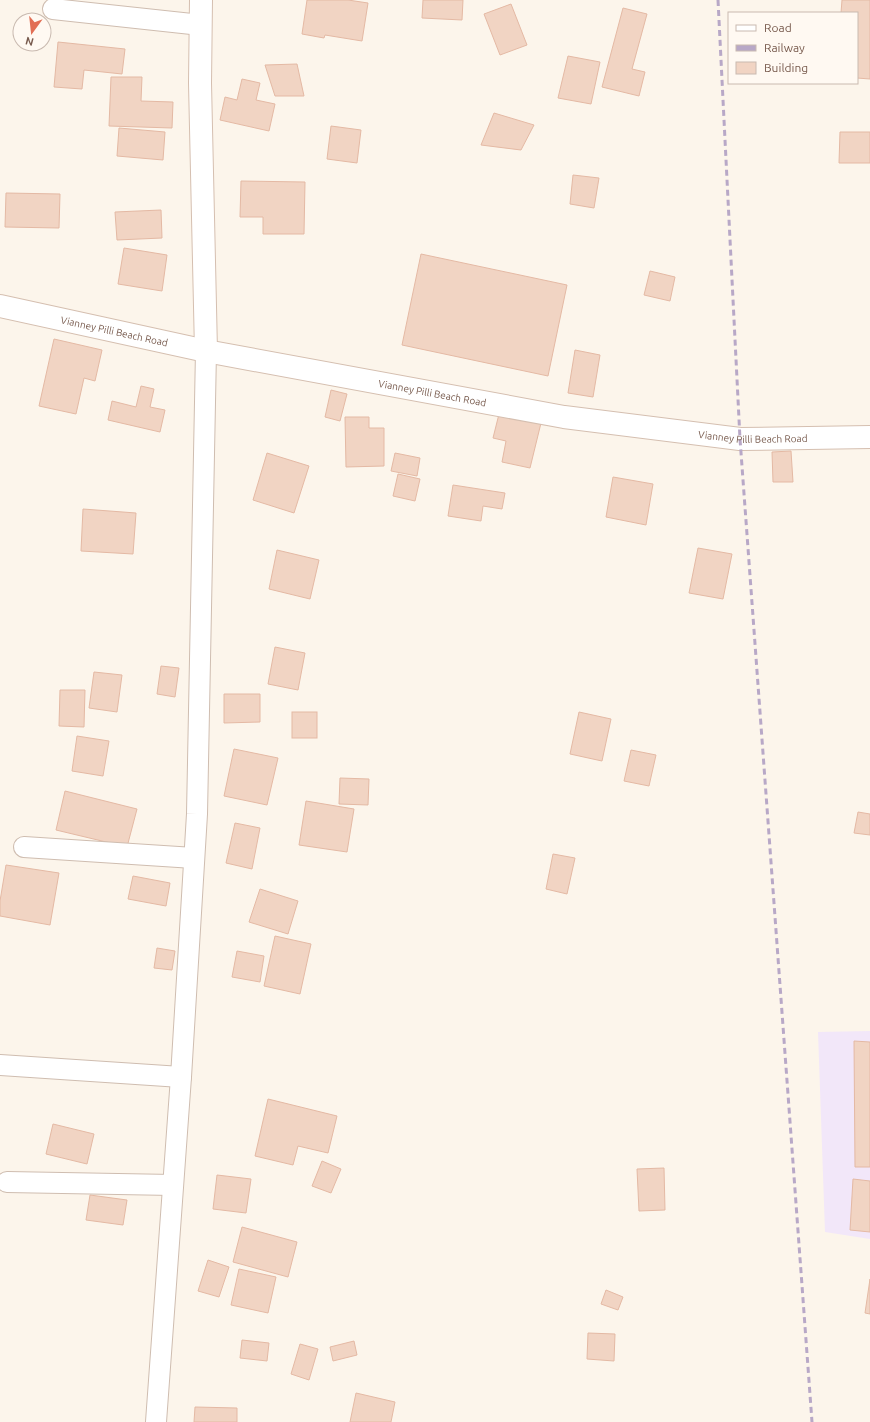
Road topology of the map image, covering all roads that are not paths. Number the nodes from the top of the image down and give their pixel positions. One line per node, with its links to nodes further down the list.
1 (201, 0): 3 (street)
2 (52, 9): 3 (street)
3 (201, 25): 5 (street)
4 (0, 306): 5 (street, Vianney Pilli Beach Road)
5 (206, 351): 6 (street, Vianney Pilli Beach Road); 8 (street)
6 (870, 437)
7 (24, 847): 8 (street)
8 (194, 858): 10 (street)
9 (0, 1065): 10 (street)
10 (181, 1077): 12 (street)
11 (7, 1182): 12 (street)
12 (173, 1185): 13 (street)
13 (156, 1422)

